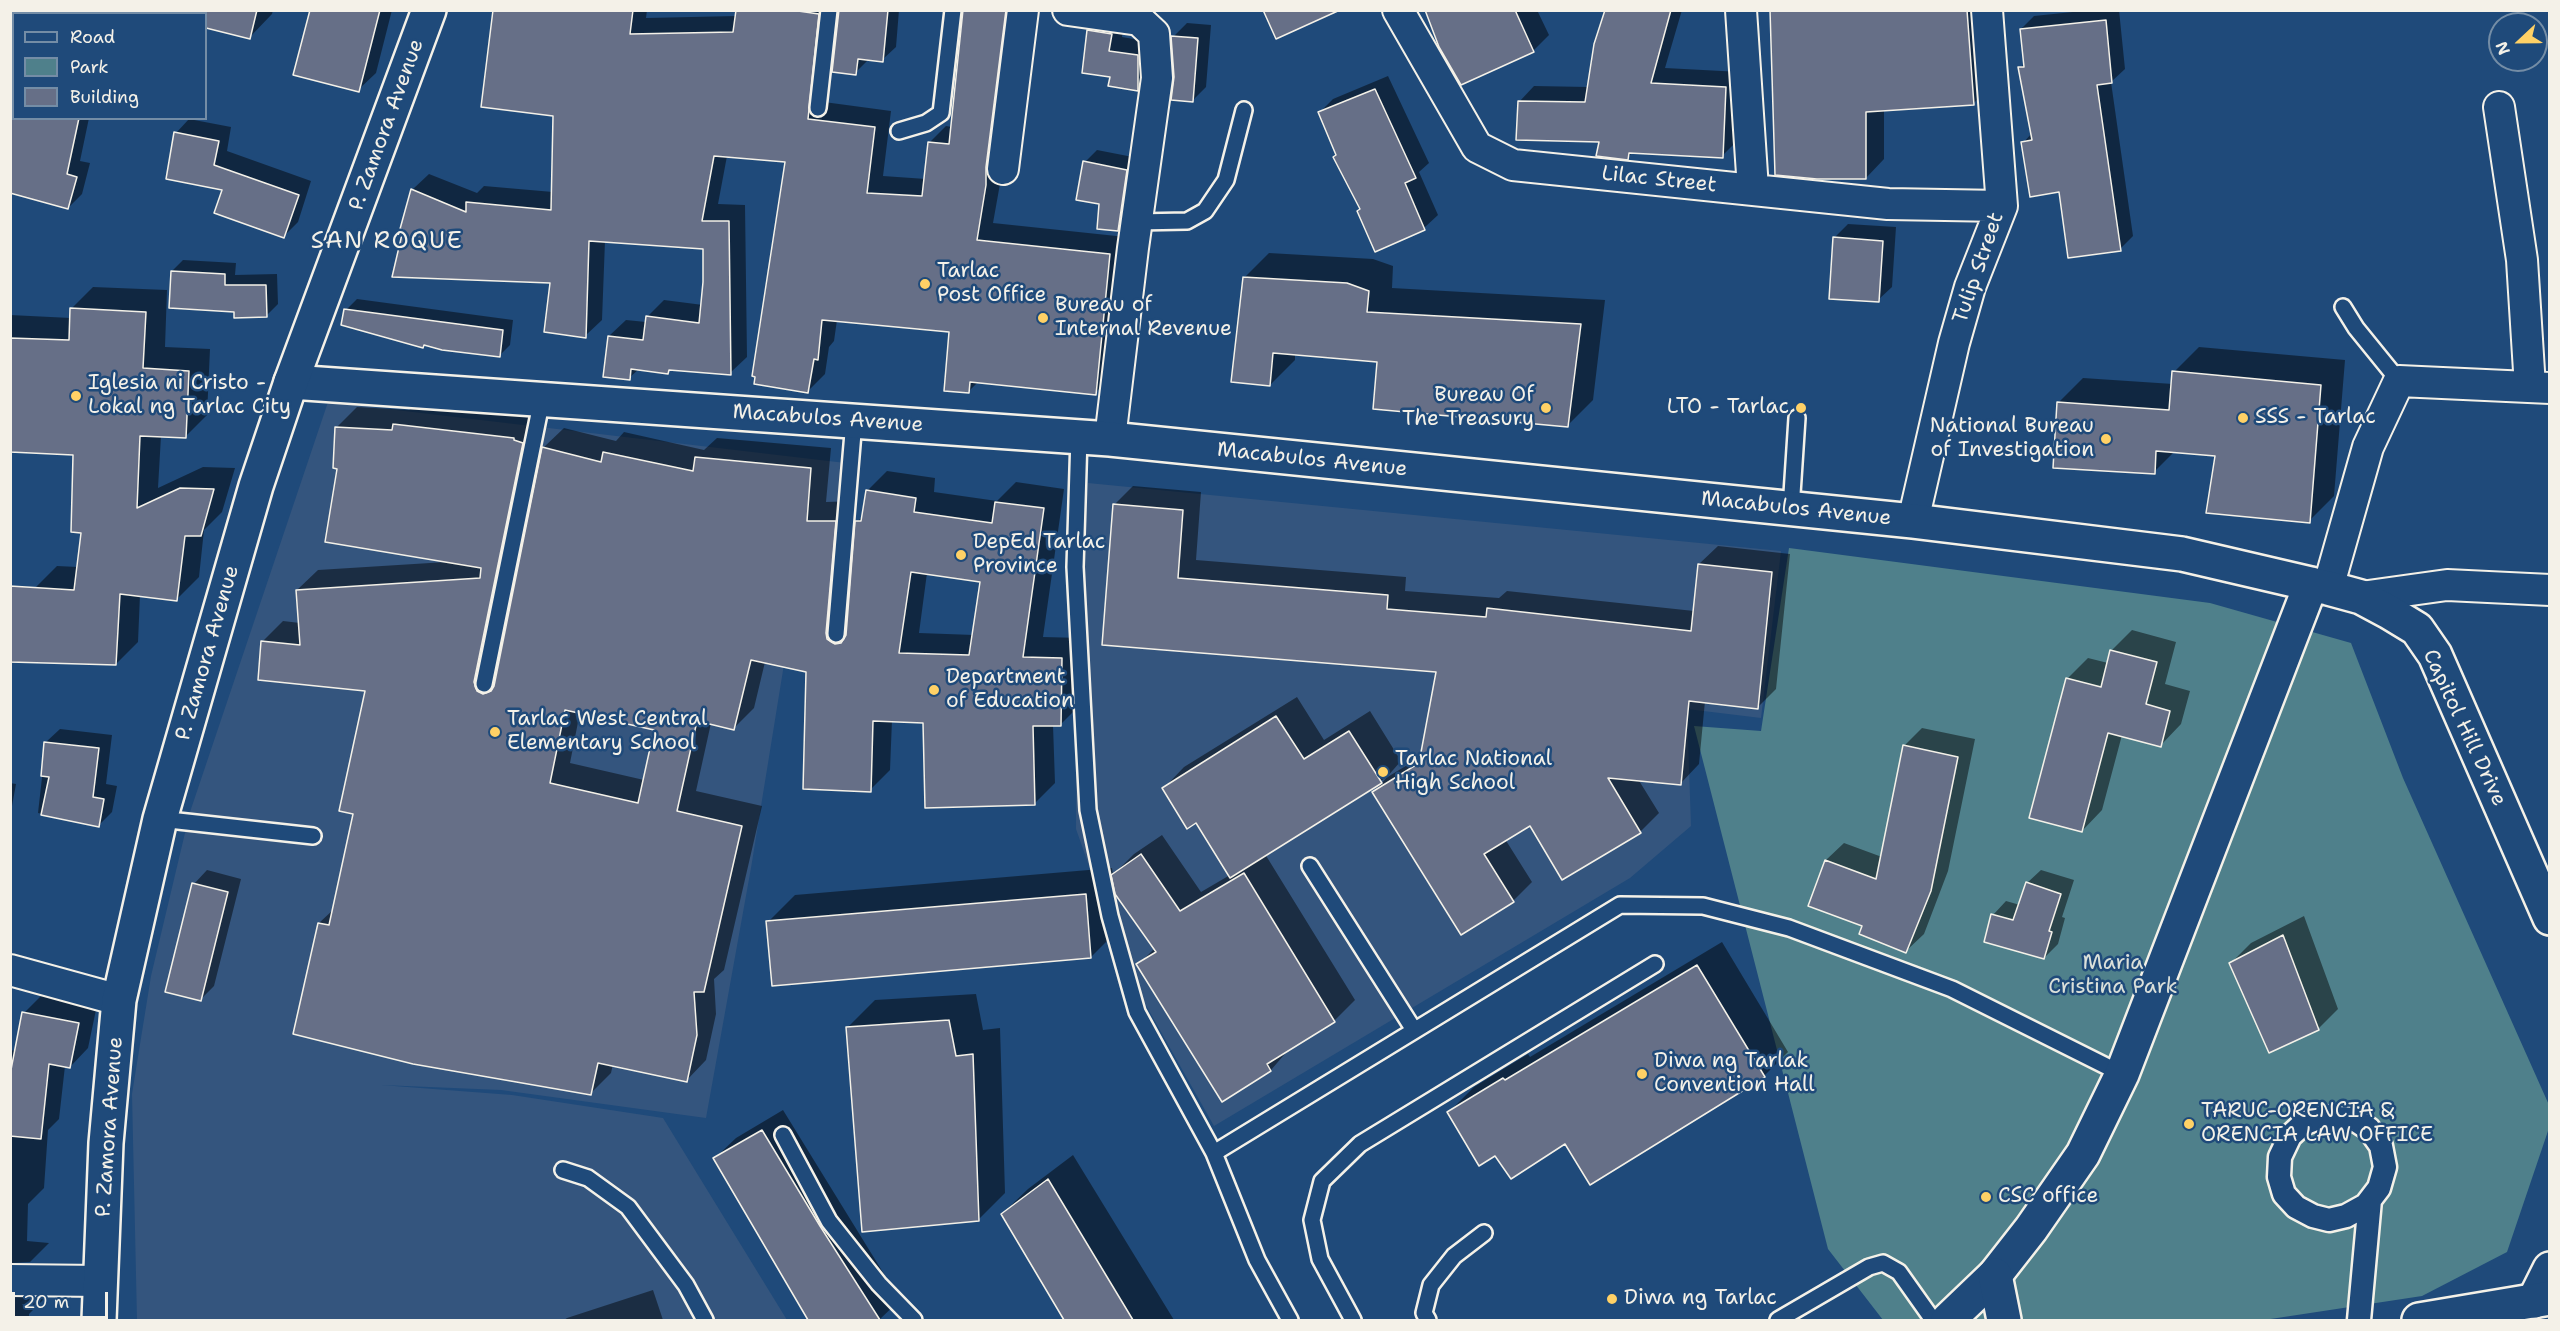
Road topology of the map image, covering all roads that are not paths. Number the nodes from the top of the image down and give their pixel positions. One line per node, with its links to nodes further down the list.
1 (429, 10): 19 (main road, P. Zamora Avenue)
2 (829, 10): 10 (lane)
3 (953, 10): 12 (lane)
4 (1023, 10): 13 (street)
5 (1068, 10): 16 (street)
6 (1398, 10): 14 (street, Lilac Street)
7 (1741, 10): 14 (street)
8 (1988, 10): 15 (street, Tulip Street)
9 (2499, 107): 20 (street)
10 (818, 108)
11 (1244, 110): 16 (lane)
12 (899, 131)
13 (1003, 169)
14 (1753, 189): 15 (street, Lilac Street)
15 (2002, 207): 26 (street, Tulip Street)
16 (1137, 222): 24 (street)
17 (2343, 307): 18 (lane)
18 (2399, 381): 20 (street); 27 (street)
19 (291, 382): 21 (main road, Macabulos Avenue); 32 (main road, P. Zamora Avenue)
20 (2540, 388)
21 (542, 399): 23 (main road, Macabulos Avenue); 31 (lane)
22 (1797, 418): 25 (lane)
23 (854, 421): 24 (main road, Macabulos Avenue); 30 (lane)
24 (1094, 438): 25 (main road, Macabulos Avenue); 42 (lane)
25 (1791, 509): 26 (main road, Macabulos Avenue)
26 (1913, 521): 27 (main road, Macabulos Avenue)
27 (2319, 586): 29 (main road, Capitol Hill Drive); 40 (main road)
28 (2550, 590): 29 (street)
29 (2361, 597): 35 (main road, Capitol Hill Drive)
30 (836, 634)
31 (484, 684)
32 (160, 819): 33 (lane); 38 (main road, P. Zamora Avenue)
33 (313, 836)
34 (1310, 866): 39 (lane)
35 (2550, 918)
36 (1654, 964): 55 (lane)
37 (10, 970): 38 (street)
38 (119, 1000): 49 (main road, P. Zamora Avenue)
39 (1414, 1030): 40 (lane); 42 (lane)
40 (2122, 1074): 47 (main road)
41 (783, 1135): 53 (lane)
42 (1214, 1153): 54 (lane)
43 (563, 1170): 52 (lane)
44 (2370, 1200): 44 (street); 61 (street)
45 (1484, 1233): 56 (lane)
46 (2550, 1269): 50 (main road)
47 (1995, 1275): 59 (main road); 60 (main road)
48 (10, 1280): 49 (street)
49 (101, 1281): 51 (main road, P. Zamora Avenue)
50 (2542, 1300): 62 (main road)
51 (99, 1320)
52 (705, 1320)
53 (914, 1320)
54 (1290, 1320)
55 (1353, 1320)
56 (1428, 1320)
57 (1778, 1320): 58 (lane)
58 (1933, 1320)
59 (1948, 1320)
60 (2004, 1320)
61 (2359, 1320)
62 (2419, 1320)

